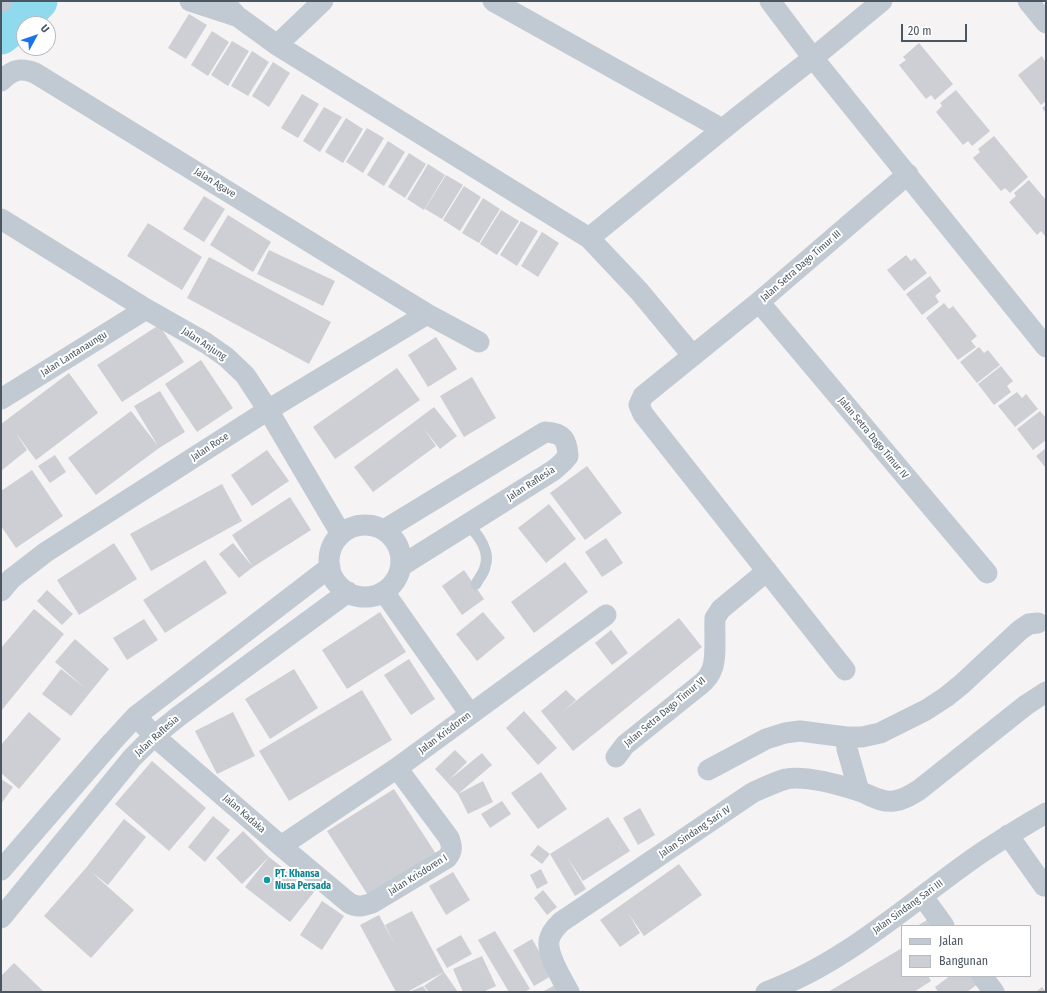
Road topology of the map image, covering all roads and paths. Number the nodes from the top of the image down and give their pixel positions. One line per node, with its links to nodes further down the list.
1 (190, 1): 8 (street)
2 (223, 1): 8 (street)
3 (323, 1): 10 (street)
4 (493, 1): 13 (street)
5 (770, 1): 11 (street)
6 (882, 1): 11 (street)
7 (1028, 1): 9 (street)
8 (237, 16): 10 (street)
9 (1046, 23)
10 (277, 45): 16 (street)
11 (813, 58): 13 (street); 14 (street)
12 (1, 81): 19 (street, Jalan Agave)
13 (722, 130): 16 (street)
14 (908, 174): 17 (street, Jalan Setra Dago Timur III); 21 (street)
15 (2, 220): 18 (street, Jalan Anjung)
16 (589, 238): 22 (street)
17 (759, 302): 22 (street, Jalan Setra Dago Timur III); 31 (street, Jalan Setra Dago Timur IV)
18 (146, 309): 23 (street, Jalan Lantanaungu); 24 (street, Jalan Anjung)
19 (427, 314): 20 (street, Jalan Agave); 24 (street, Jalan Rose)
20 (479, 342)
21 (1046, 347)
22 (694, 356): 30 (street, Jalan Setra Dago Timur III)
23 (1, 399)
24 (268, 410): 27 (street, Jalan Anjung); 32 (street, Jalan Rose)
25 (468, 524): 26 (street, Jalan Raflesia); 28 (street, Jalan Raflesia); 33 (lane)
26 (384, 530): 27 (street); 28 (street)
27 (341, 534): 29 (street)
28 (401, 566): 35 (street)
29 (330, 567): 34 (street); 41 (street)
30 (767, 571): 38 (street); 44 (street, Jalan Setra Dago Timur VI)
31 (987, 573)
32 (4, 578)
33 (476, 584)
34 (348, 592): 35 (street); 42 (street, Jalan Raflesia)
35 (384, 592): 40 (street)
36 (606, 615): 40 (street, Jalan Krisdoren)
37 (1038, 623): 43 (street)
38 (845, 670)
39 (1046, 692): 47 (street, Jalan Sindang Sari IV)
40 (470, 714): 45 (street, Jalan Krisdoren)
41 (136, 716): 42 (street, Jalan Kadaka); 51 (street)
42 (154, 736): 50 (street, Jalan Kadaka); 55 (street, Jalan Raflesia)
43 (846, 737): 46 (street); 47 (street)
44 (616, 757)
45 (397, 768): 50 (street, Jalan Krisdoren); 54 (street, Jalan Krisdoren I)
46 (708, 770)
47 (859, 791): 58 (street, Jalan Sindang Sari IV)
48 (1046, 813): 49 (street, Jalan Sindang Sari III)
49 (1008, 835): 52 (street); 53 (street, Jalan Sindang Sari III)
50 (281, 846): 54 (street, Jalan Kadaka)
51 (1, 870)
52 (1046, 886)
53 (923, 897): 56 (street); 59 (street, Jalan Sindang Sari III)
54 (356, 906)
55 (1, 918)
56 (943, 925)
57 (983, 977): 60 (street)
58 (569, 992)
59 (766, 992)
60 (994, 992)

